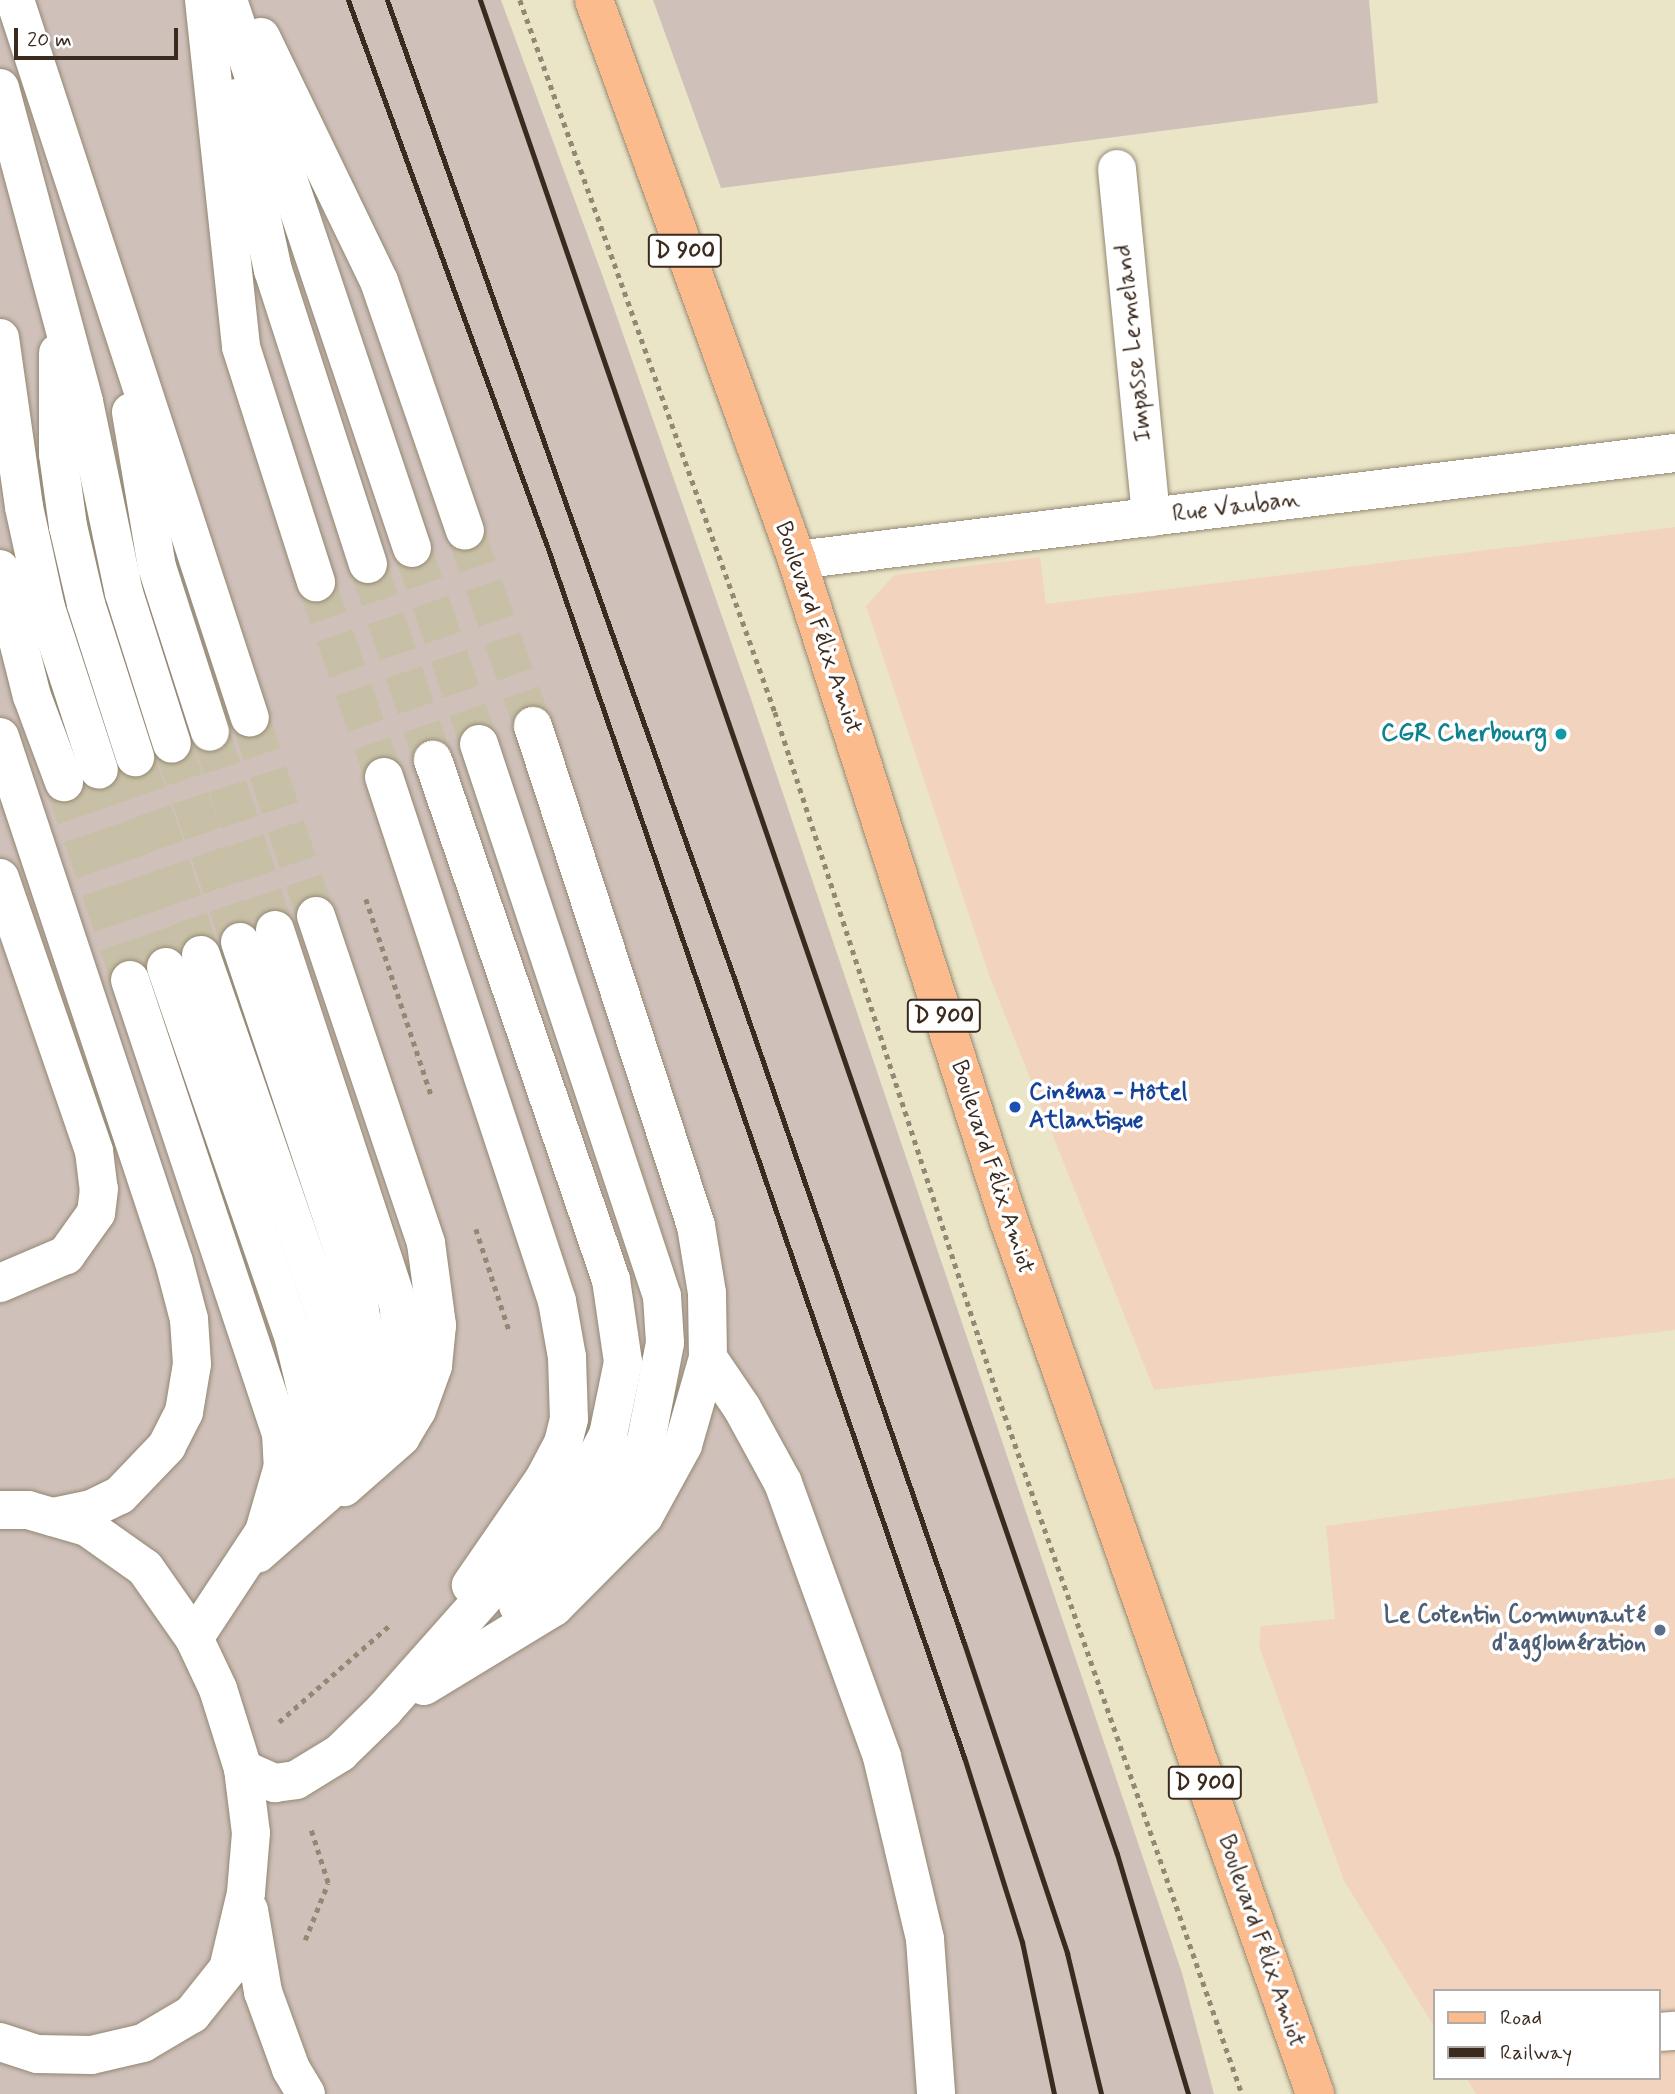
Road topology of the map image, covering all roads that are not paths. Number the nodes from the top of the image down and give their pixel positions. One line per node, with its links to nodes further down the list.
1 (15, 0): 9 (street)
2 (204, 0): 19 (street)
3 (215, 0): 17 (street)
4 (228, 0): 15 (street)
5 (244, 0): 14 (street)
6 (594, 0): 16 (main road, Boulevard Félix Amiot / D 900)
7 (0, 88): 10 (street)
8 (1117, 169): 13 (street, Impasse Lemeland)
9 (110, 285): 20 (street); 22 (street)
10 (60, 312): 24 (street); 26 (street)
11 (0, 338): 28 (street)
12 (1675, 453): 13 (street, Rue Vauban)
13 (1151, 517): 16 (street, Rue Vauban)
14 (466, 531)
15 (412, 548)
16 (797, 560): 47 (main road, Boulevard Félix Amiot / D 900)
17 (368, 564)
18 (0, 569): 30 (street)
19 (316, 582)
20 (250, 718)
21 (533, 726): 36 (street)
22 (210, 732)
23 (0, 737): 38 (street)
24 (172, 744)
25 (479, 744): 41 (street)
26 (135, 757)
27 (433, 760): 41 (street)
28 (99, 770)
29 (384, 777): 41 (street)
30 (64, 782)
31 (0, 878): 35 (street)
32 (316, 916): 37 (street)
33 (184, 961): 39 (street)
34 (130, 980): 39 (street)
35 (0, 1283)
36 (708, 1358): 41 (street); 46 (street)
37 (367, 1467): 39 (street); 39 (street)
38 (20, 1510): 40 (street)
39 (275, 1528): 40 (street)
40 (194, 1638): 42 (street)
41 (384, 1710): 42 (street)
42 (243, 1769): 43 (street)
43 (246, 1894): 44 (street); 45 (street)
44 (0, 2042)
45 (306, 2094)
46 (936, 2094)
47 (1315, 2094)

